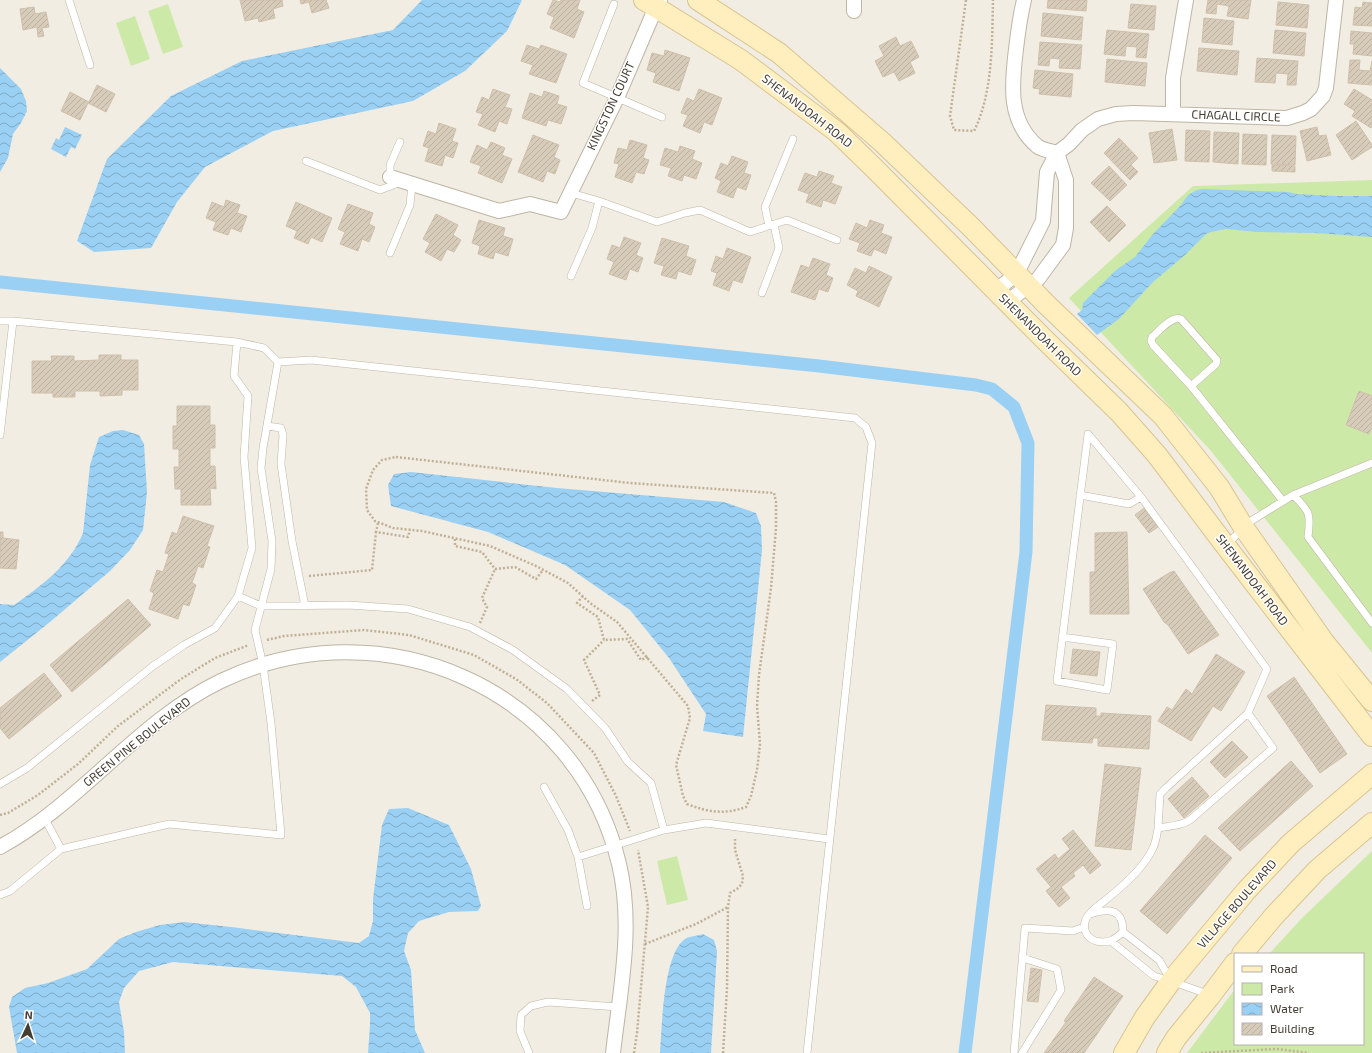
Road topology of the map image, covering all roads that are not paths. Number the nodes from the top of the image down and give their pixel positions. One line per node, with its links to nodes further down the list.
1 (69, 0): 8 (lane)
2 (698, 0): 23 (street, SHENANDOAH ROAD)
3 (1024, 0): 14 (street)
4 (1186, 0): 10 (street)
5 (1336, 0): 10 (street, CHAGALL CIRCLE)
6 (653, 2): 9 (street, KINGSTON COURT); 25 (street, SHENANDOAH ROAD)
7 (614, 4): 9 (lane)
8 (90, 65)
9 (617, 98): 11 (lane); 17 (street, KINGSTON COURT)
10 (1173, 114): 14 (street, CHAGALL CIRCLE)
11 (662, 117)
12 (793, 139): 19 (lane)
13 (400, 142): 16 (lane)
14 (1057, 153): 23 (street, CHAGALL CIRCLE); 23 (street, CHAGALL CIRCLE)
15 (306, 161): 16 (lane)
16 (401, 181): 17 (street, KINGSTON COURT); 21 (lane)
17 (571, 193): 18 (lane)
18 (599, 202): 19 (lane); 22 (lane)
19 (771, 225): 20 (lane); 24 (lane)
20 (837, 240)
21 (390, 253)
22 (571, 276)
23 (1023, 280): 25 (street, CHAGALL CIRCLE); 38 (street, SHENANDOAH ROAD)
24 (762, 292)
25 (1002, 297): 39 (street, SHENANDOAH ROAD)
26 (0, 321): 27 (lane)
27 (13, 321): 28 (lane); 32 (lane)
28 (237, 342): 29 (lane); 40 (lane)
29 (278, 362): 31 (lane); 56 (lane)
30 (1191, 386): 30 (lane); 37 (lane)
31 (266, 426): 41 (lane); 42 (lane)
32 (0, 434)
33 (1372, 463): 35 (lane)
34 (1080, 495): 36 (lane); 36 (lane); 44 (lane)
35 (1293, 495): 37 (lane); 43 (lane)
36 (1141, 497): 47 (lane)
37 (1283, 501): 38 (lane)
38 (1244, 528): 39 (lane); 46 (street, SHENANDOAH ROAD)
39 (1225, 545): 48 (street, SHENANDOAH ROAD)
40 (238, 596): 41 (lane); 50 (lane)
41 (261, 606): 42 (lane); 45 (lane)
42 (305, 606): 55 (lane)
43 (1372, 623)
44 (1062, 637): 44 (lane)
45 (264, 665): 52 (street, GREEN PINE BOULEVARD); 57 (street, GREEN PINE BOULEVARD); 59 (lane)
46 (1372, 700)
47 (1248, 713): 54 (lane); 54 (lane)
48 (1372, 736)
49 (1372, 774): 70 (street, VILLAGE BOULEVARD)
50 (0, 784)
51 (544, 787): 60 (lane)
52 (45, 819): 58 (street, GREEN PINE BOULEVARD); 59 (lane)
53 (1372, 823): 67 (street)
54 (1158, 828): 63 (lane)
55 (664, 830): 56 (lane); 57 (lane)
56 (830, 839): 75 (lane)
57 (614, 846): 60 (lane); 72 (street, GREEN PINE BOULEVARD)
58 (0, 848)
59 (61, 849): 61 (lane)
60 (578, 857): 62 (lane)
61 (0, 895)
62 (587, 906)
63 (1090, 914): 64 (lane); 65 (lane)
64 (1084, 927): 66 (lane); 68 (lane)
65 (1123, 932): 66 (lane); 70 (lane)
66 (1112, 942): 70 (lane)
67 (1243, 953)
68 (1022, 958): 76 (lane); 77 (lane)
69 (1234, 964): 71 (street)
70 (1171, 981): 71 (lane); 78 (street, VILLAGE BOULEVARD)
71 (1211, 995): 79 (street)
72 (618, 1007): 73 (lane); 74 (street, GREEN PINE BOULEVARD)
73 (529, 1053)
74 (613, 1053)
75 (807, 1053)
76 (1014, 1053)
77 (1022, 1053)
78 (1124, 1053)
79 (1168, 1053)

